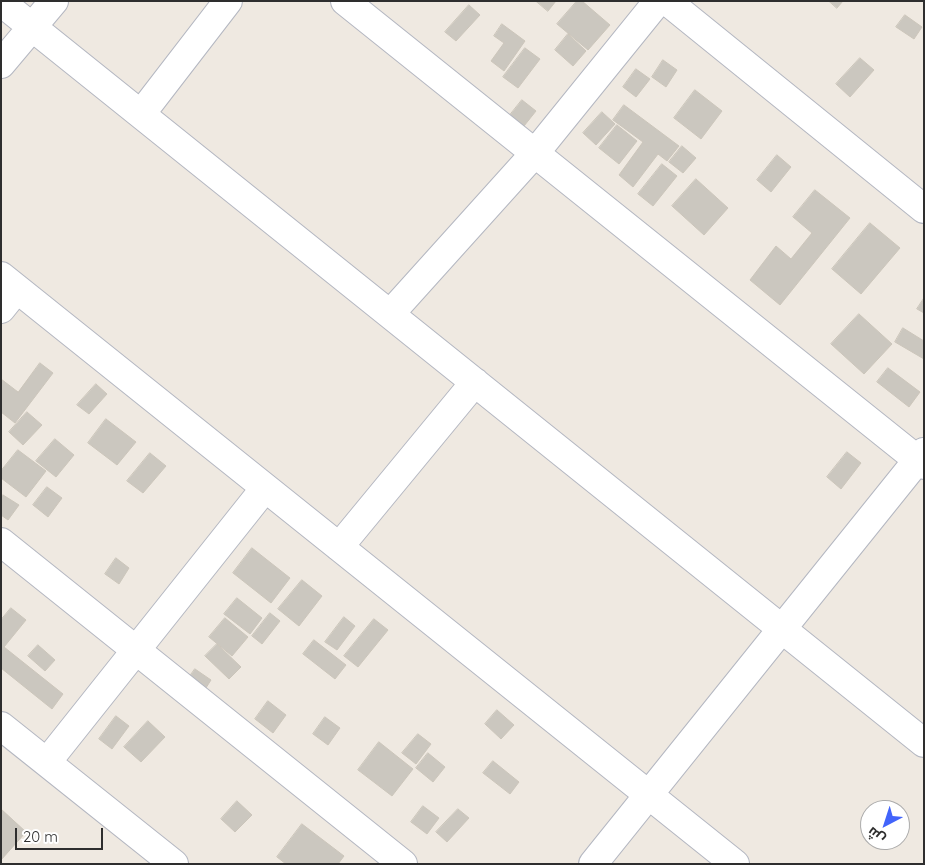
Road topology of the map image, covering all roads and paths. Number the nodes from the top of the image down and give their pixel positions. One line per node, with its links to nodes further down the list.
1 (54, 1): 7 (street)
2 (228, 1): 9 (street)
3 (346, 1): 10 (street)
4 (658, 1): 10 (street)
5 (667, 1): 11 (street)
6 (1, 2): 7 (street)
7 (32, 27): 8 (street); 9 (street)
8 (1, 64)
9 (141, 114): 13 (street)
10 (535, 153): 13 (street); 15 (street)
11 (924, 209)
12 (7, 291): 16 (street)
13 (390, 314): 14 (street)
14 (475, 382): 18 (street); 19 (street)
15 (922, 459): 19 (street)
16 (265, 488): 18 (street); 20 (street)
17 (1, 542): 20 (street)
18 (338, 546): 24 (street)
19 (782, 628): 22 (street); 24 (street)
20 (136, 650): 23 (street); 26 (street)
21 (1, 726): 23 (street)
22 (924, 743)
23 (47, 762): 25 (street)
24 (649, 795): 27 (street); 28 (street)
25 (174, 864)
26 (403, 864)
27 (593, 864)
28 (735, 864)

